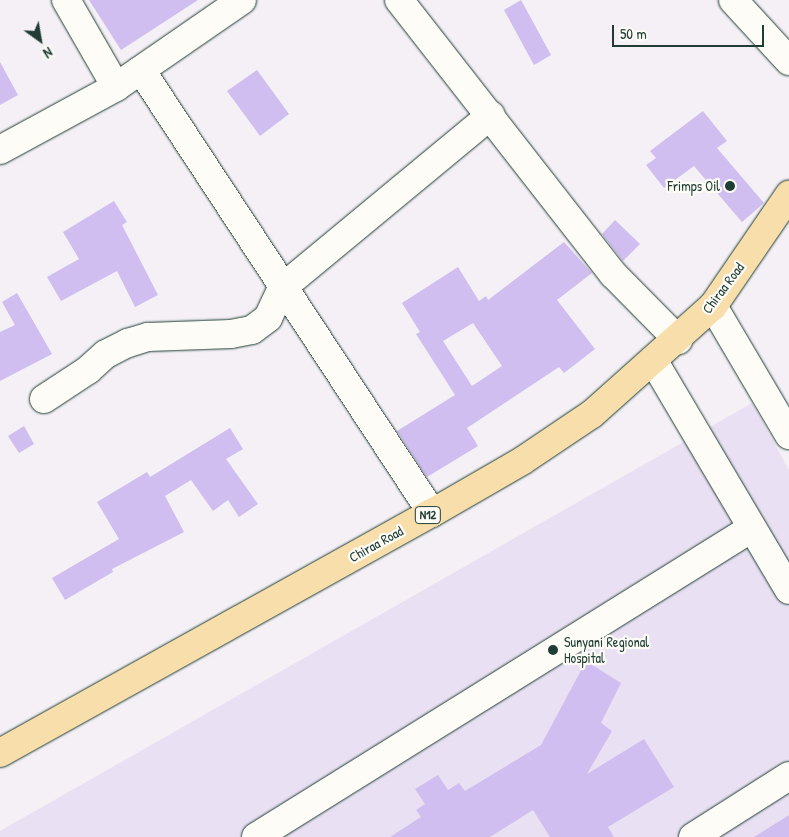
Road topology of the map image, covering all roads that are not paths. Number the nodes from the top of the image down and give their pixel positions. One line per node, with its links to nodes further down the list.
1 (66, 0): 7 (street)
2 (242, 0): 6 (street)
3 (399, 0): 8 (street)
4 (733, 0): 5 (street)
5 (789, 61)
6 (141, 70): 7 (street); 11 (street)
7 (116, 87): 9 (street)
8 (491, 115): 11 (street); 13 (street)
9 (0, 150)
10 (789, 195): 12 (highway, Chiraa Road / N12)
11 (282, 288): 15 (street); 17 (street)
12 (713, 306): 13 (highway, Chiraa Road / N12); 16 (street)
13 (678, 340): 14 (highway, Chiraa Road / N12)
14 (653, 360): 17 (highway, Chiraa Road / N12); 18 (street)
15 (44, 399)
16 (789, 435)
17 (432, 513): 20 (highway, Chiraa Road / N12)
18 (752, 528): 19 (street); 22 (street)
19 (789, 590)
20 (0, 752)
21 (789, 776): 23 (street)
22 (256, 837)
23 (693, 837)

